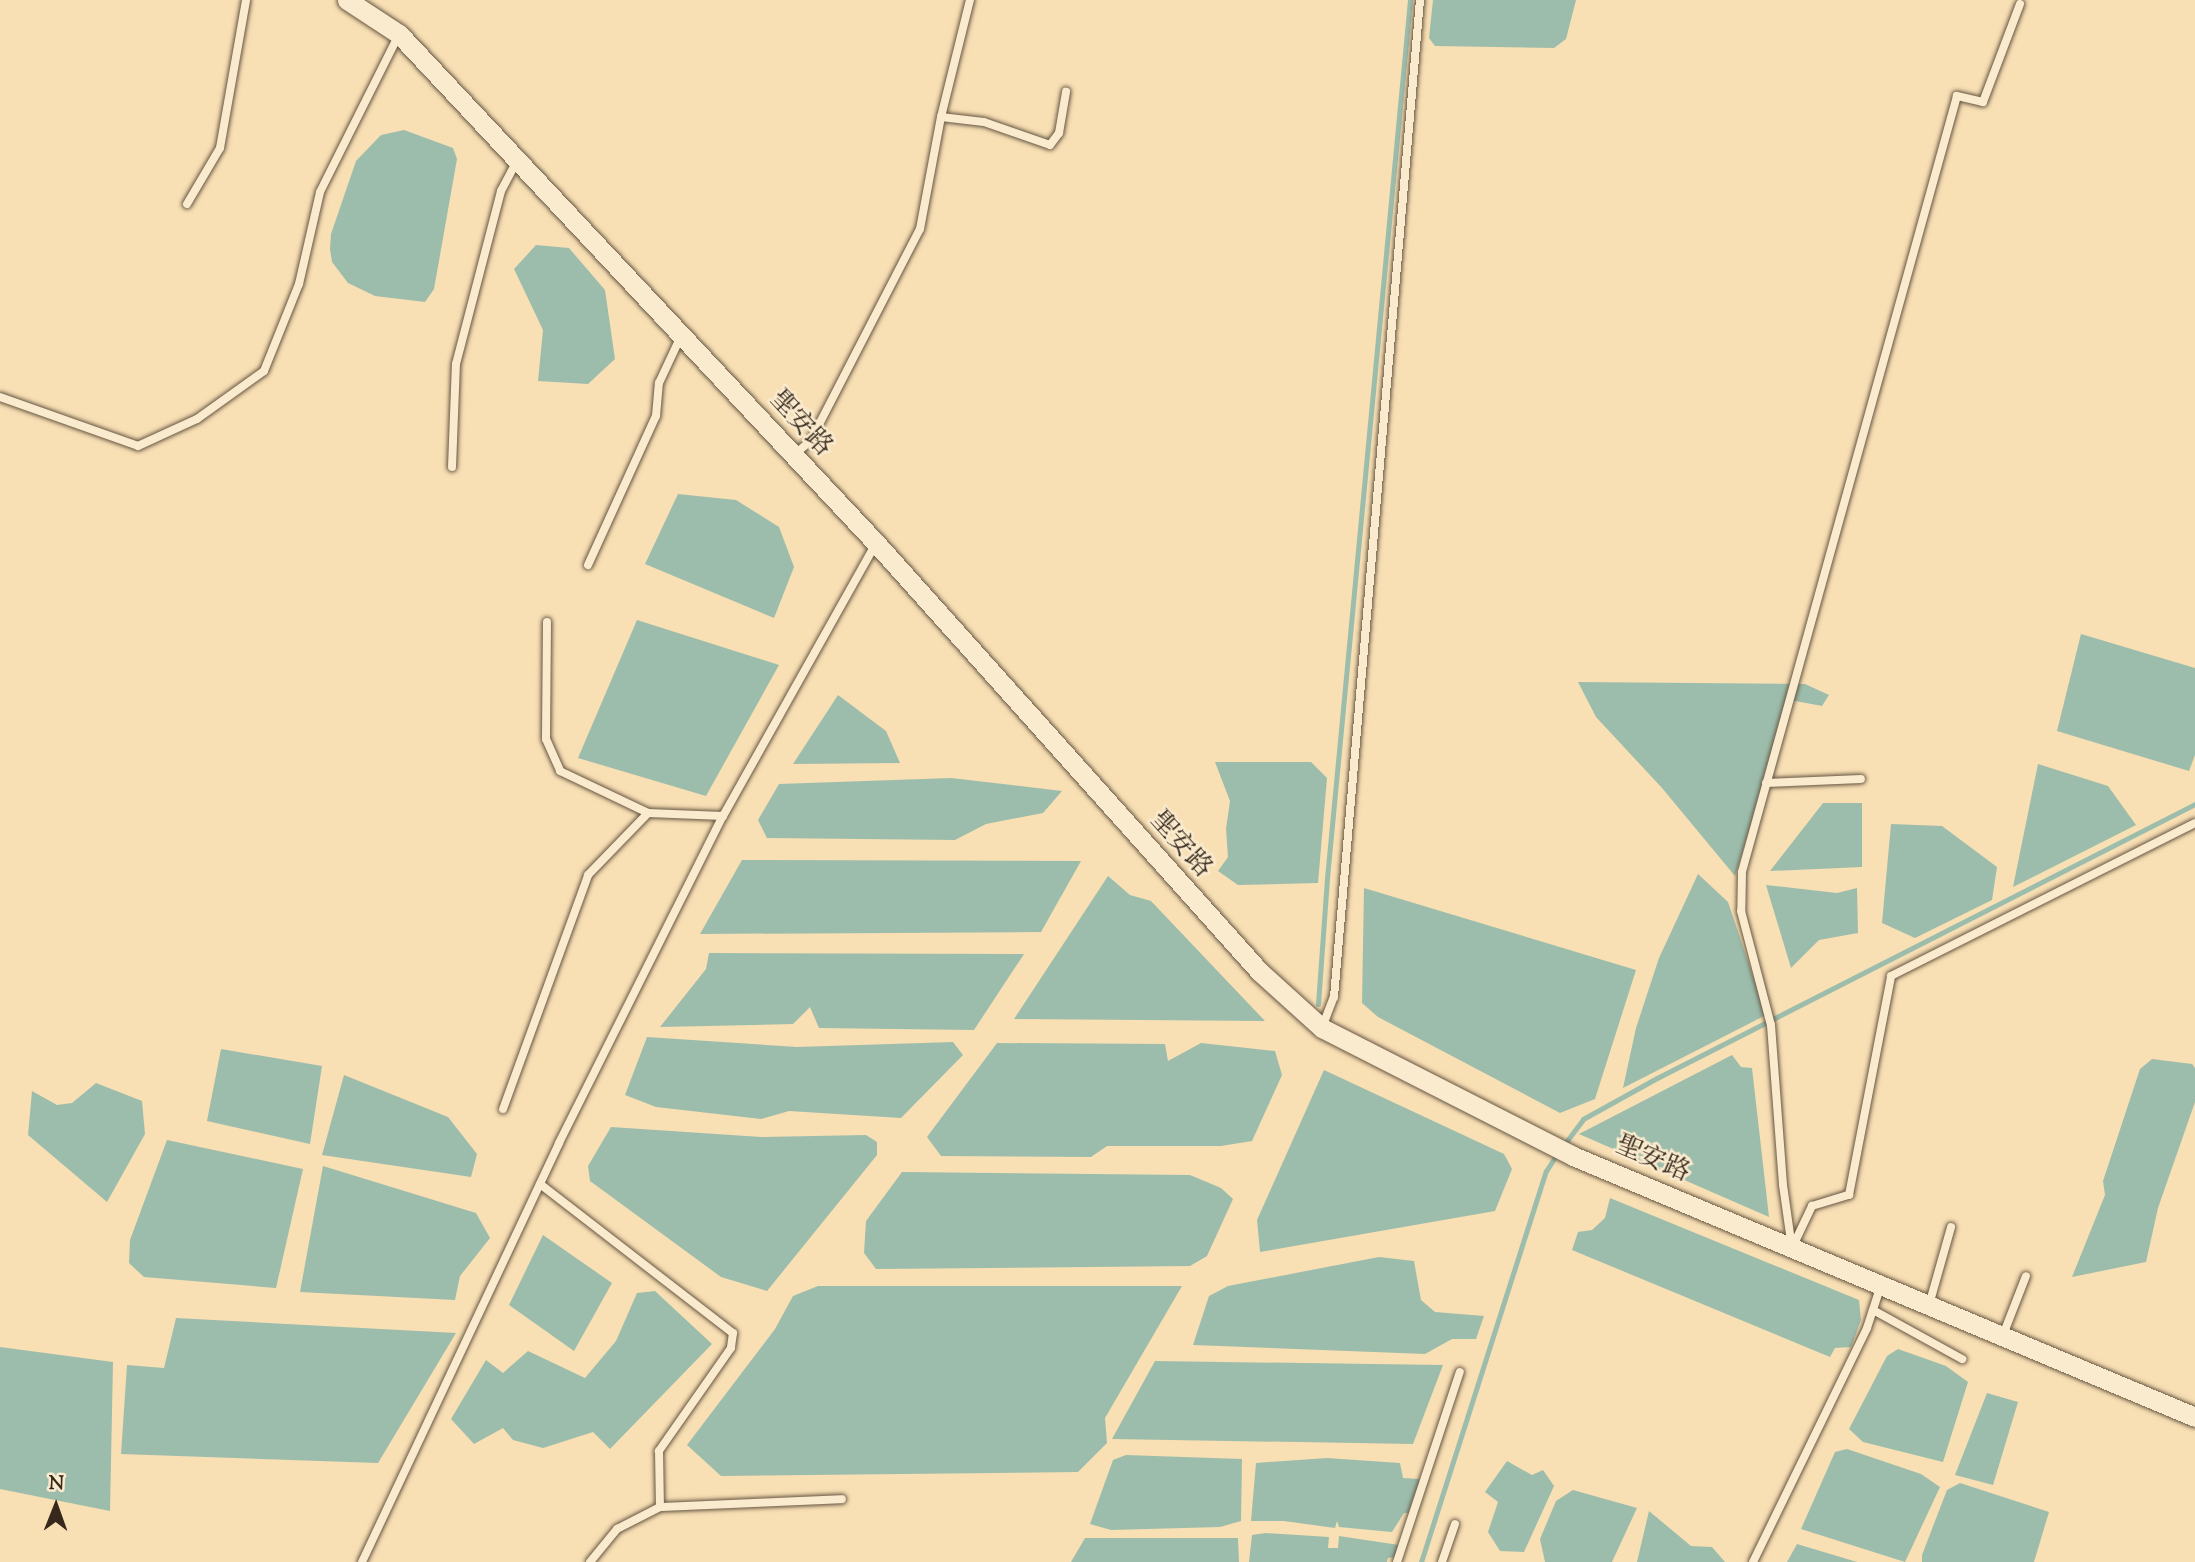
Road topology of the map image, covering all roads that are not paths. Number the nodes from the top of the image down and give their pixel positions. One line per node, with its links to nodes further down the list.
1 (246, 0): 10 (lane)
2 (347, 0): 6 (street, 聖安路)
3 (970, 0): 8 (lane)
4 (1420, 0): 23 (lane)
5 (2020, 4): 19 (lane)
6 (399, 34): 9 (street, 聖安路); 12 (lane)
7 (1066, 92): 8 (lane)
8 (942, 117): 13 (lane)
9 (517, 160): 11 (street, 聖安路); 14 (lane)
10 (187, 204)
11 (682, 335): 13 (street, 聖安路); 16 (lane)
12 (0, 397)
13 (793, 455): 15 (street, 聖安路)
14 (452, 467)
15 (876, 543): 21 (lane); 23 (street, 聖安路)
16 (588, 565)
17 (547, 622): 20 (lane)
18 (1861, 779): 19 (lane)
19 (1766, 783): 27 (lane)
20 (648, 813): 21 (lane); 24 (lane)
21 (723, 816): 25 (lane)
22 (2195, 823): 27 (lane)
23 (1321, 1028): 27 (street, 聖安路)
24 (503, 1109)
25 (540, 1184): 37 (lane); 39 (lane)
26 (1951, 1227): 30 (lane)
27 (1793, 1248): 29 (street, 聖安路)
28 (2026, 1276): 32 (lane)
29 (1881, 1285): 30 (street, 聖安路); 31 (lane)
30 (1929, 1305): 32 (street, 聖安路)
31 (1872, 1310): 33 (lane); 43 (lane)
32 (2002, 1336): 35 (street, 聖安路)
33 (1962, 1359)
34 (1460, 1372): 41 (lane)
35 (2195, 1417)
36 (842, 1499): 37 (lane)
37 (660, 1507): 40 (lane)
38 (1455, 1524): 42 (lane)
39 (362, 1562)
40 (590, 1562)
41 (1397, 1562)
42 (1441, 1562)
43 (1753, 1562)

